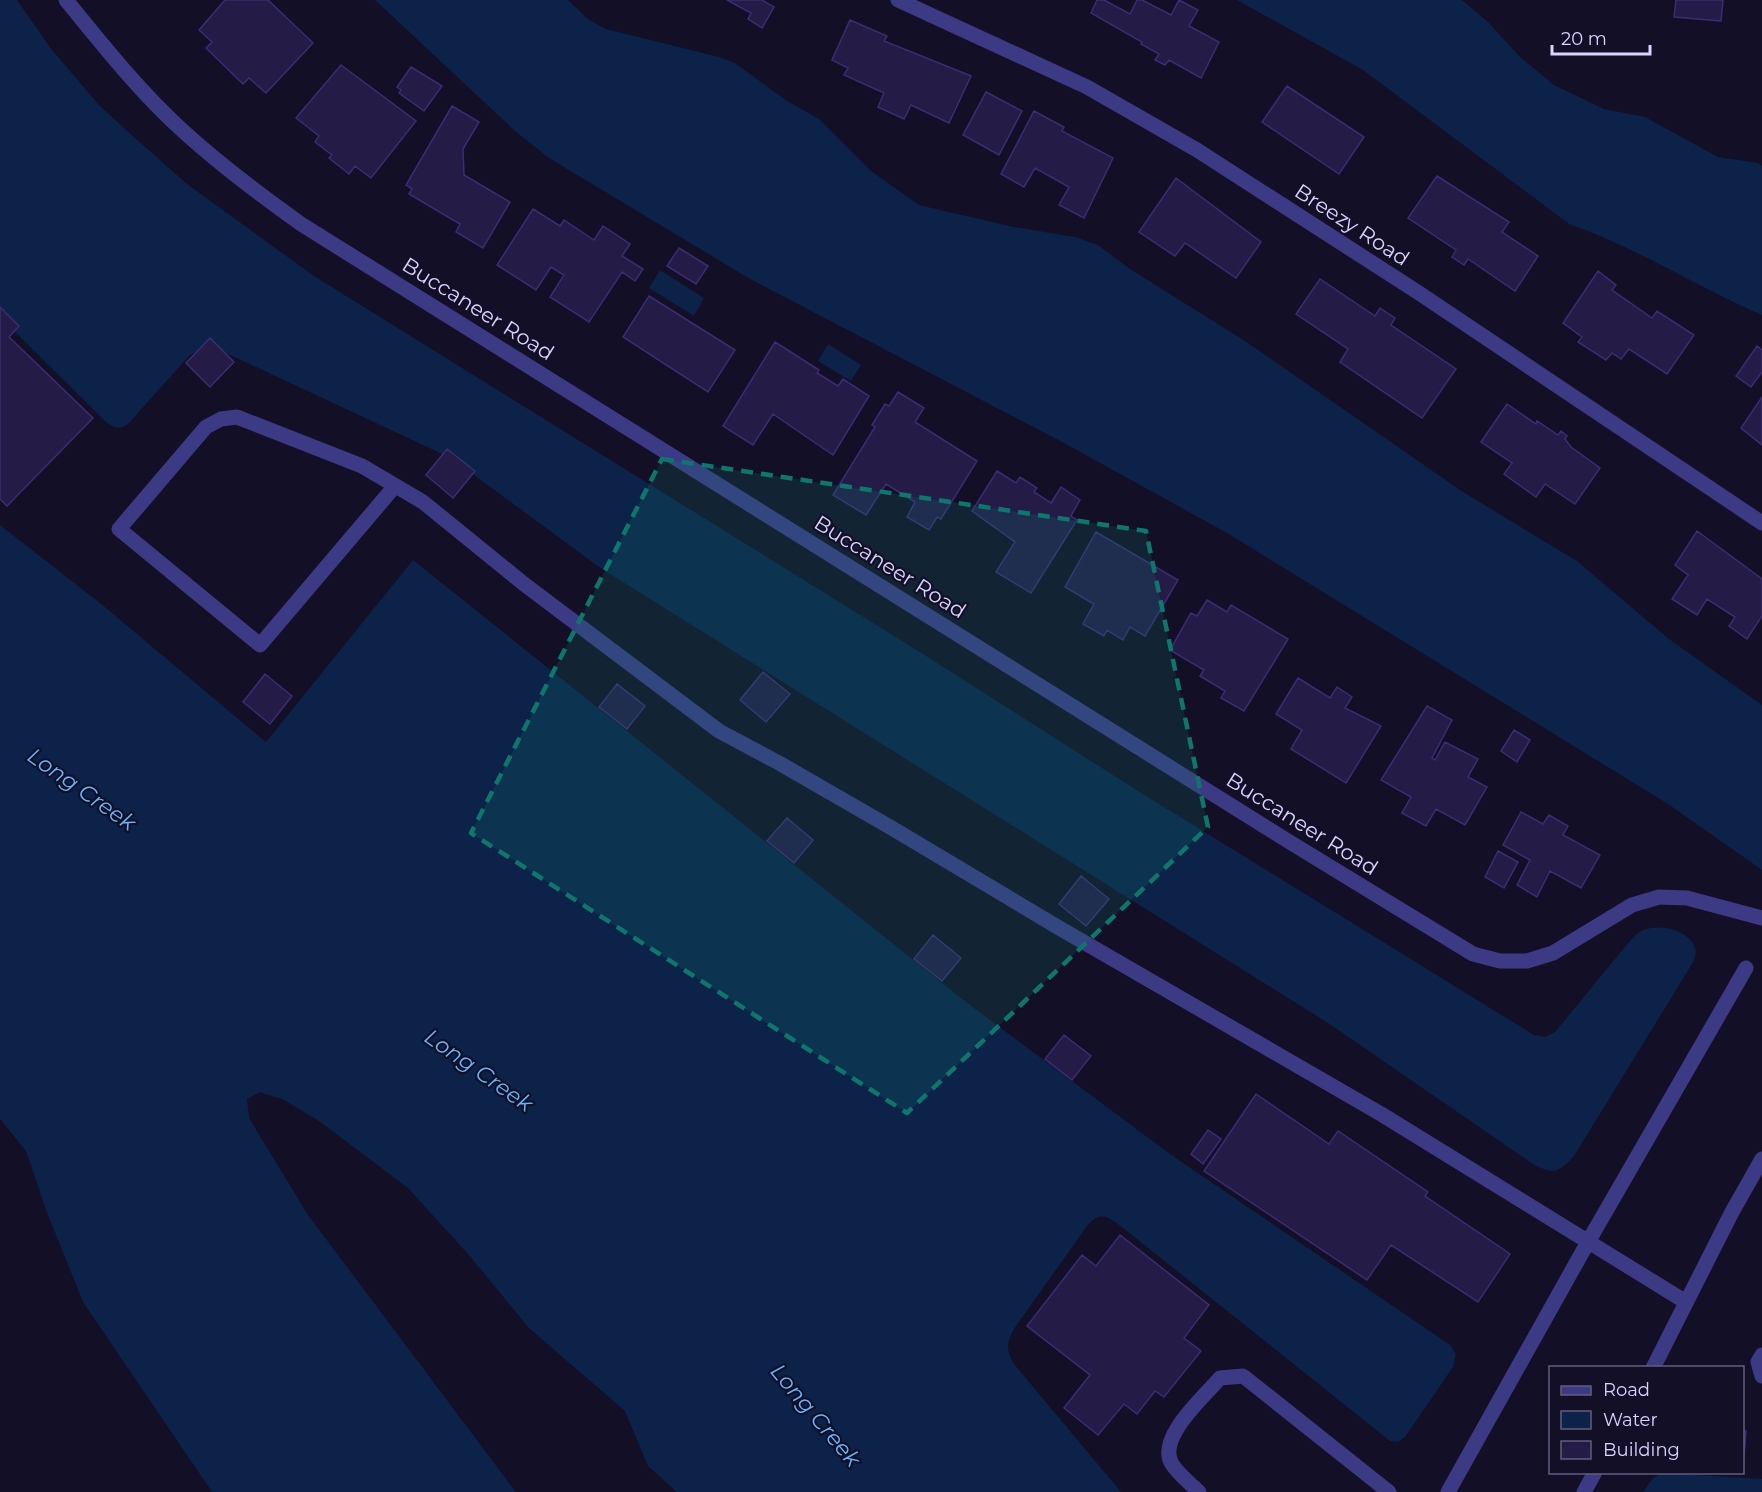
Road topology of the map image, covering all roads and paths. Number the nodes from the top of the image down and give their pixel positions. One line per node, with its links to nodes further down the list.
1 (66, 0): 5 (street, Buccaneer Road)
2 (898, 0): 4 (street, Breezy Road)
3 (395, 486): 3 (street); 8 (street)
4 (1762, 523)
5 (1762, 918)
6 (1746, 968): 8 (street)
7 (1762, 1159): 9 (street)
8 (1588, 1242): 9 (street); 16 (street)
9 (1686, 1302): 11 (street)
10 (1762, 1355): 12 (street)
11 (1654, 1366)
12 (1762, 1376)
13 (1594, 1474): 17 (street)
14 (1199, 1492): 15 (street)
15 (1389, 1492)
16 (1448, 1492)
17 (1584, 1492)

